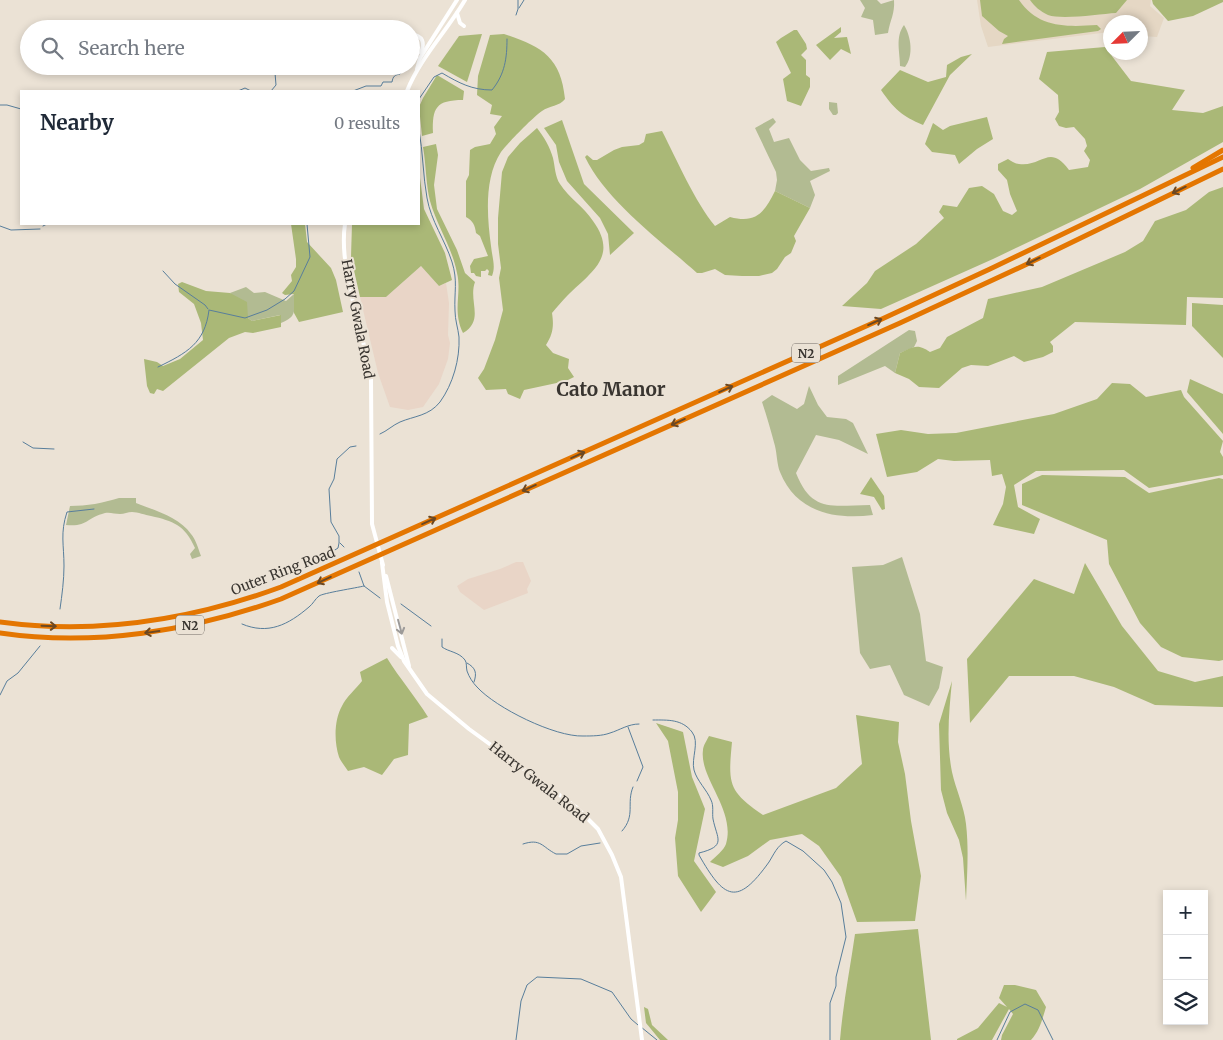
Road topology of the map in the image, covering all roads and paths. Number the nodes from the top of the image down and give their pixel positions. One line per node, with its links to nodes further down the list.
1 (457, 0): 6 (main road)
2 (464, 0): 3 (main road)
3 (457, 13): 4 (main road); 7 (main road)
4 (464, 26)
5 (420, 37): 6 (main road)
6 (420, 58)
7 (420, 68)
8 (415, 75): 9 (main road)
9 (408, 90)
10 (1223, 150): 13 (highway)
11 (1223, 157): 13 (highway, N2)
12 (1223, 169): 17 (highway, N2, one-way to 17)
13 (1174, 180): 16 (highway, Outer Ring Road / N2, one-way to 13)
14 (345, 225): 15 (main road, Harry Gwala Road)
15 (382, 563): 19 (main road, Harry Gwala Road); 20 (main road, Harry Gwala Road, one-way to 20)
16 (0, 622)
17 (0, 633)
18 (392, 648): 19 (main road)
19 (404, 661): 20 (main road, Harry Gwala Road)
20 (410, 668): 21 (main road, Harry Gwala Road)
21 (642, 1040)

